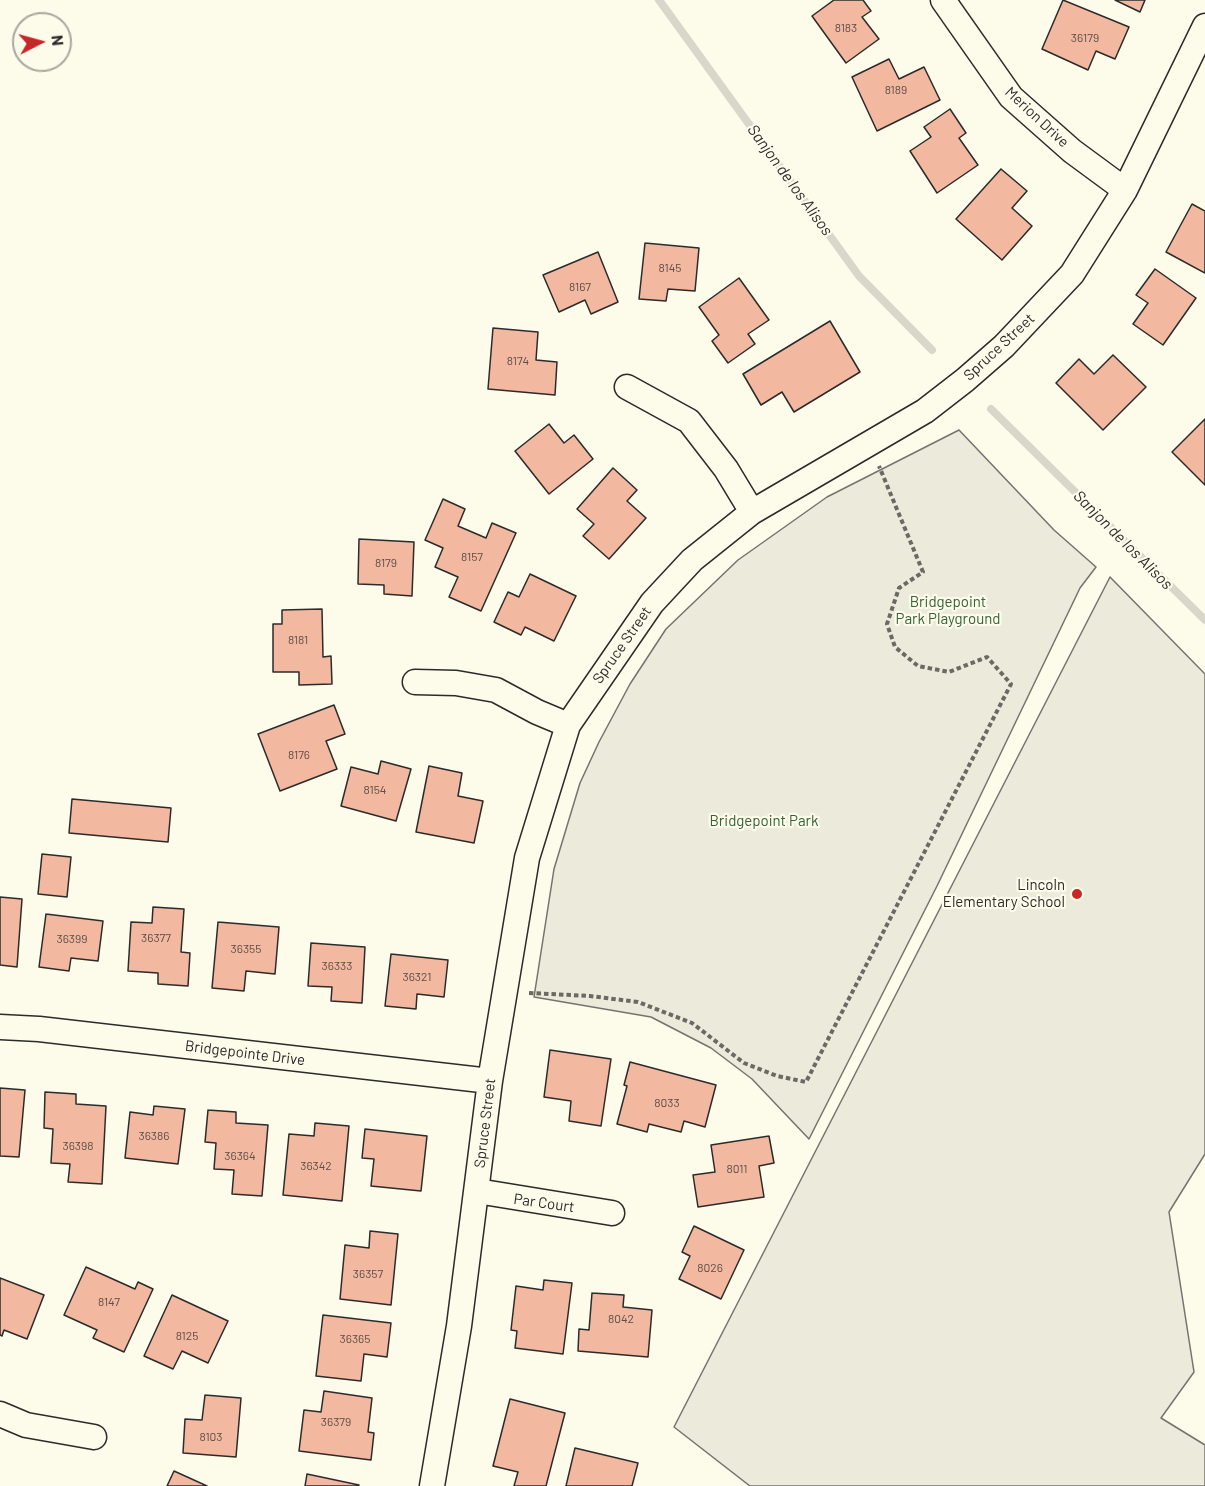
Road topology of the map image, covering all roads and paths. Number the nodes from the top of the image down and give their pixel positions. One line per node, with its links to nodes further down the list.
1 (944, 0): 3 (street, Merion Drive)
2 (1205, 26): 3 (street, Spruce Street)
3 (1125, 190): 5 (street, Spruce Street)
4 (627, 387): 6 (street)
5 (870, 443): 6 (street, Spruce Street); 9 (path)
6 (752, 512): 8 (street, Spruce Street)
7 (415, 682): 8 (street)
8 (568, 725): 9 (street, Spruce Street)
9 (505, 991): 11 (street, Spruce Street)
10 (0, 1027): 11 (street, Bridgepointe Drive)
11 (490, 1081): 12 (street, Spruce Street)
12 (477, 1191): 13 (street, Par Court); 16 (street, Spruce Street)
13 (612, 1213)
14 (0, 1414): 15 (street)
15 (94, 1437)
16 (432, 1486)

